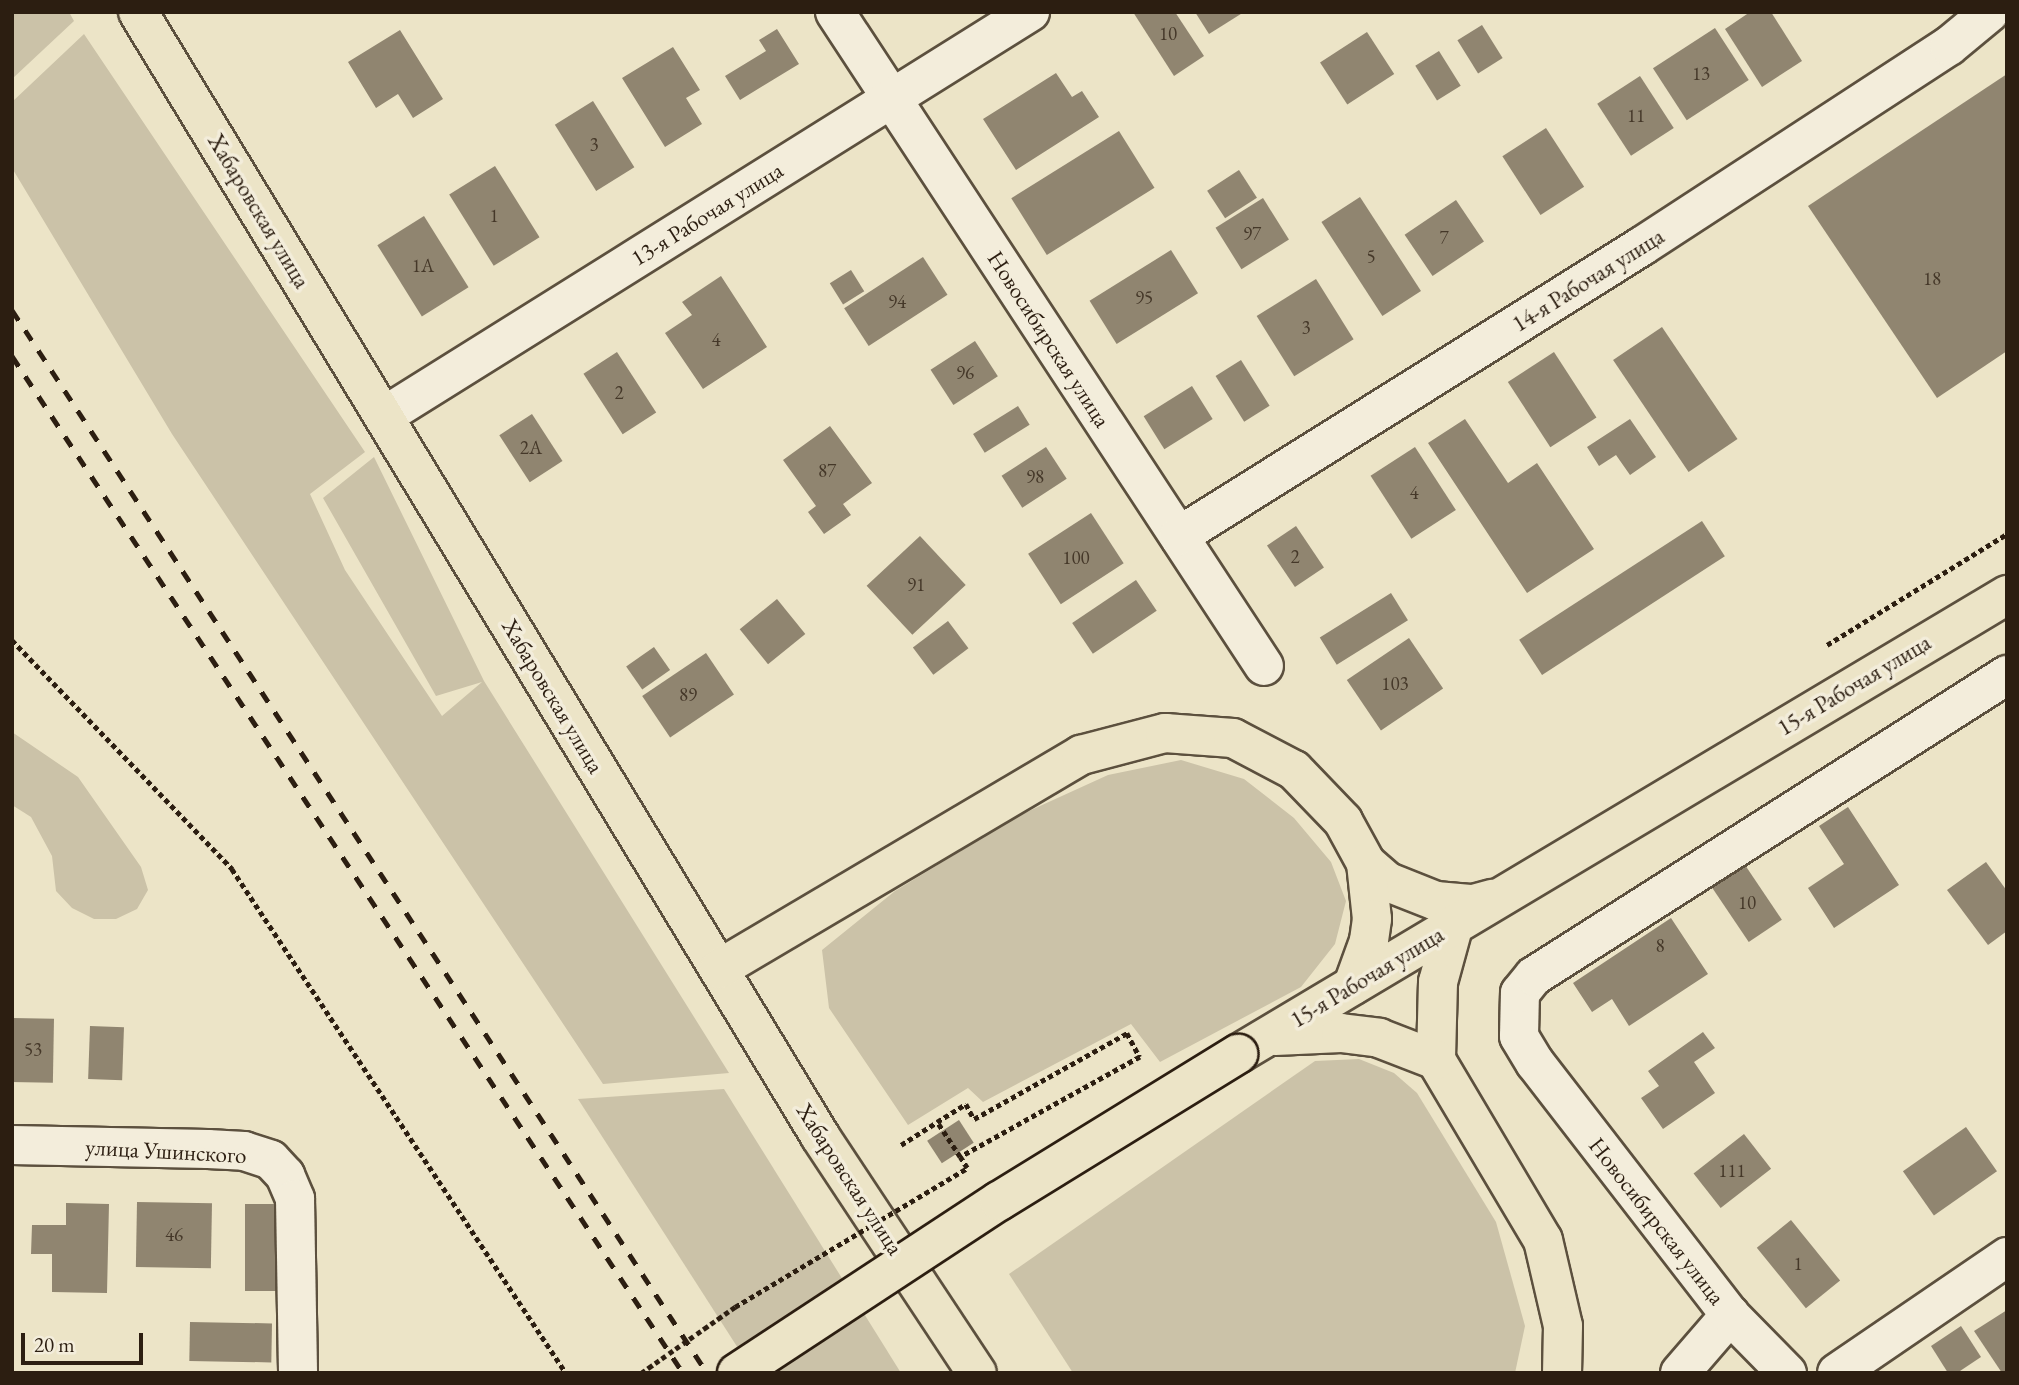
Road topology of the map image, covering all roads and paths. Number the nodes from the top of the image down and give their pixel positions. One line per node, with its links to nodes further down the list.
1 (138, 12): 6 (main road, Хабаровская улица)
2 (835, 12): 5 (street, Новосибирская улица)
3 (1030, 12): 5 (street, 13-я Рабочая улица)
4 (1990, 12): 8 (street, 14-я Рабочая улица)
5 (890, 99): 6 (street, 13-я Рабочая улица); 8 (street, Новосибирская улица)
6 (384, 416): 17 (main road, Хабаровская улица)
7 (2007, 534): 11 (path)
8 (1179, 536): 12 (street, Новосибирская улица)
9 (2007, 595): 15 (main road, 15-я Рабочая улица)
10 (12, 640): 28 (path)
11 (1827, 645)
12 (1264, 666)
13 (2007, 675): 26 (street, Новосибирская улица)
14 (1366, 863): 15 (main road); 17 (main road); 18 (main road)
15 (1502, 895): 16 (main road, 15-я Рабочая улица)
16 (1454, 924): 18 (main road, 15-я Рабочая улица); 20 (main road)
17 (719, 969): 31 (main road, Хабаровская улица)
18 (1353, 985): 19 (main road, 15-я Рабочая улица)
19 (1254, 1045): 20 (main road); 30 (main road, 15-я Рабочая улица, bridge)
20 (1436, 1060): 32 (main road)
21 (937, 1122): 22 (path); 24 (path); 24 (path)
22 (901, 1144)
23 (12, 1145): 27 (street, улица Ушинского)
24 (960, 1157): 29 (path, bridge)
25 (2007, 1257): 35 (street)
26 (1730, 1315): 33 (street); 34 (street, Новосибирская улица)
27 (298, 1373)
28 (566, 1373)
29 (641, 1373)
30 (737, 1373)
31 (977, 1373)
32 (1562, 1373)
33 (1680, 1373)
34 (1787, 1373)
35 (1837, 1373)

